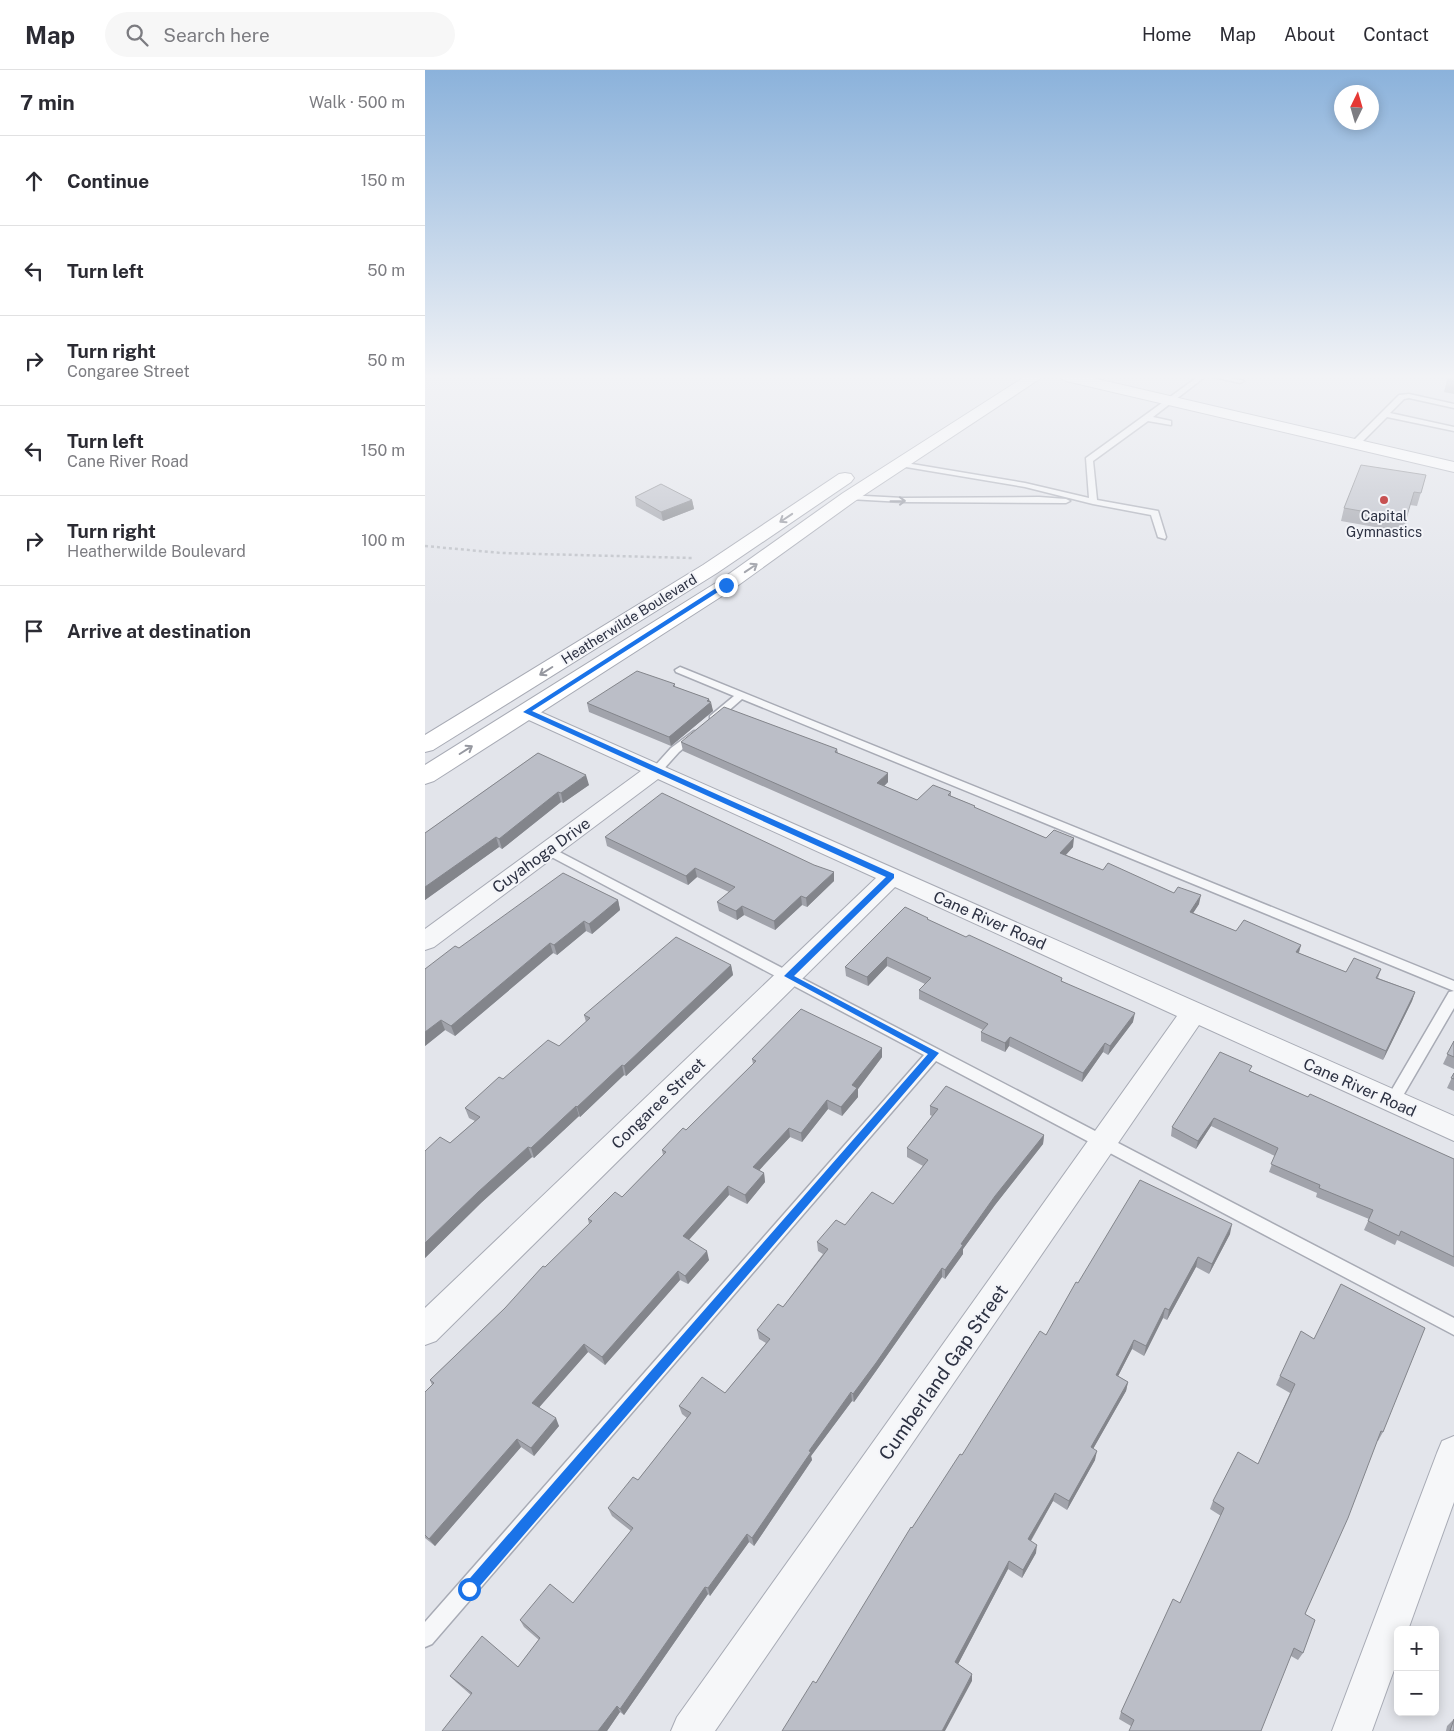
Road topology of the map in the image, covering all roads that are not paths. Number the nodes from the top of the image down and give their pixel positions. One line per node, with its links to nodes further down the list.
1 (916, 454): 4 (main road, Heatherwilde Boulevard)
2 (1098, 454): 9 (lane)
3 (1396, 454): 5 (main road)
4 (900, 464): 8 (main road, Heatherwilde Boulevard); 9 (lane)
5 (1454, 467)
6 (859, 470): 7 (main road, Heatherwilde Boulevard)
7 (826, 491): 8 (main road); 14 (main road, Heatherwilde Boulevard, one-way to 14)
8 (849, 497): 9 (lane, one-way to 9); 13 (main road, Heatherwilde Boulevard, one-way to 8)
9 (1093, 502): 10 (lane)
10 (1162, 537)
11 (680, 670): 12 (lane)
12 (741, 695): 15 (lane); 21 (lane)
13 (527, 712): 15 (street, Cane River Road); 16 (main road, Heatherwilde Boulevard, one-way to 13)
14 (425, 745)
15 (657, 770): 17 (street, Cuyahoga Drive); 18 (street, Cane River Road)
16 (425, 776)
17 (548, 850): 19 (street, Cuyahoga Drive); 20 (lane)
18 (891, 876): 20 (street, Congaree Street); 23 (street, Cane River Road)
19 (425, 940)
20 (788, 976): 24 (lane); 29 (street, Congaree Street)
21 (1454, 986)
22 (1454, 996): 25 (lane)
23 (1194, 1012): 25 (street, Cane River Road); 27 (street, Cumberland Gap Street)
24 (934, 1053): 27 (lane); 31 (lane)
25 (1392, 1102): 26 (street, Cane River Road)
26 (1454, 1129)
27 (1104, 1142): 28 (lane); 32 (street, Cumberland Gap Street)
28 (1454, 1326)
29 (425, 1330)
30 (1454, 1453): 33 (street)
31 (425, 1637)
32 (691, 1731)
33 (1352, 1731)

